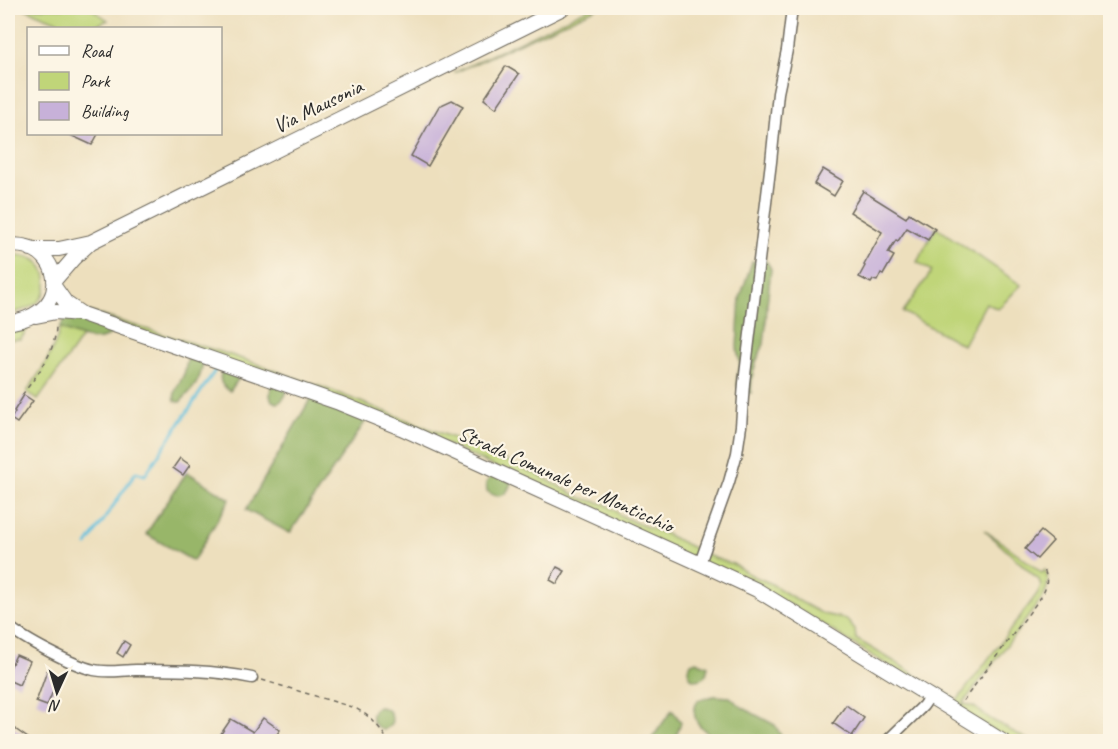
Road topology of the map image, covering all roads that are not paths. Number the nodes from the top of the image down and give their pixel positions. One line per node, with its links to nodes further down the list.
1 (563, 8): 3 (main road, Via Mausonia)
2 (792, 8): 10 (lane)
3 (91, 242): 5 (main road, Via Mausonia); 6 (main road, Via Mausonia)
4 (8, 245): 5 (main road, Via Mausonia)
5 (31, 249): 6 (main road, Strada Comunale per Monticchio)
6 (54, 284): 7 (main road, Strada Comunale per Monticchio); 8 (main road, Via Mausonia)
7 (82, 314): 8 (main road, Strada Comunale per Monticchio); 10 (main road, Strada Comunale per Monticchio)
8 (31, 316): 9 (main road, Strada Comunale per Monticchio)
9 (8, 323)
10 (700, 563): 13 (main road, Strada Comunale per Monticchio)
11 (8, 626): 12 (lane)
12 (252, 678)
13 (930, 696): 14 (lane); 15 (main road, Strada Comunale per Monticchio)
14 (886, 741)
15 (1004, 741)

